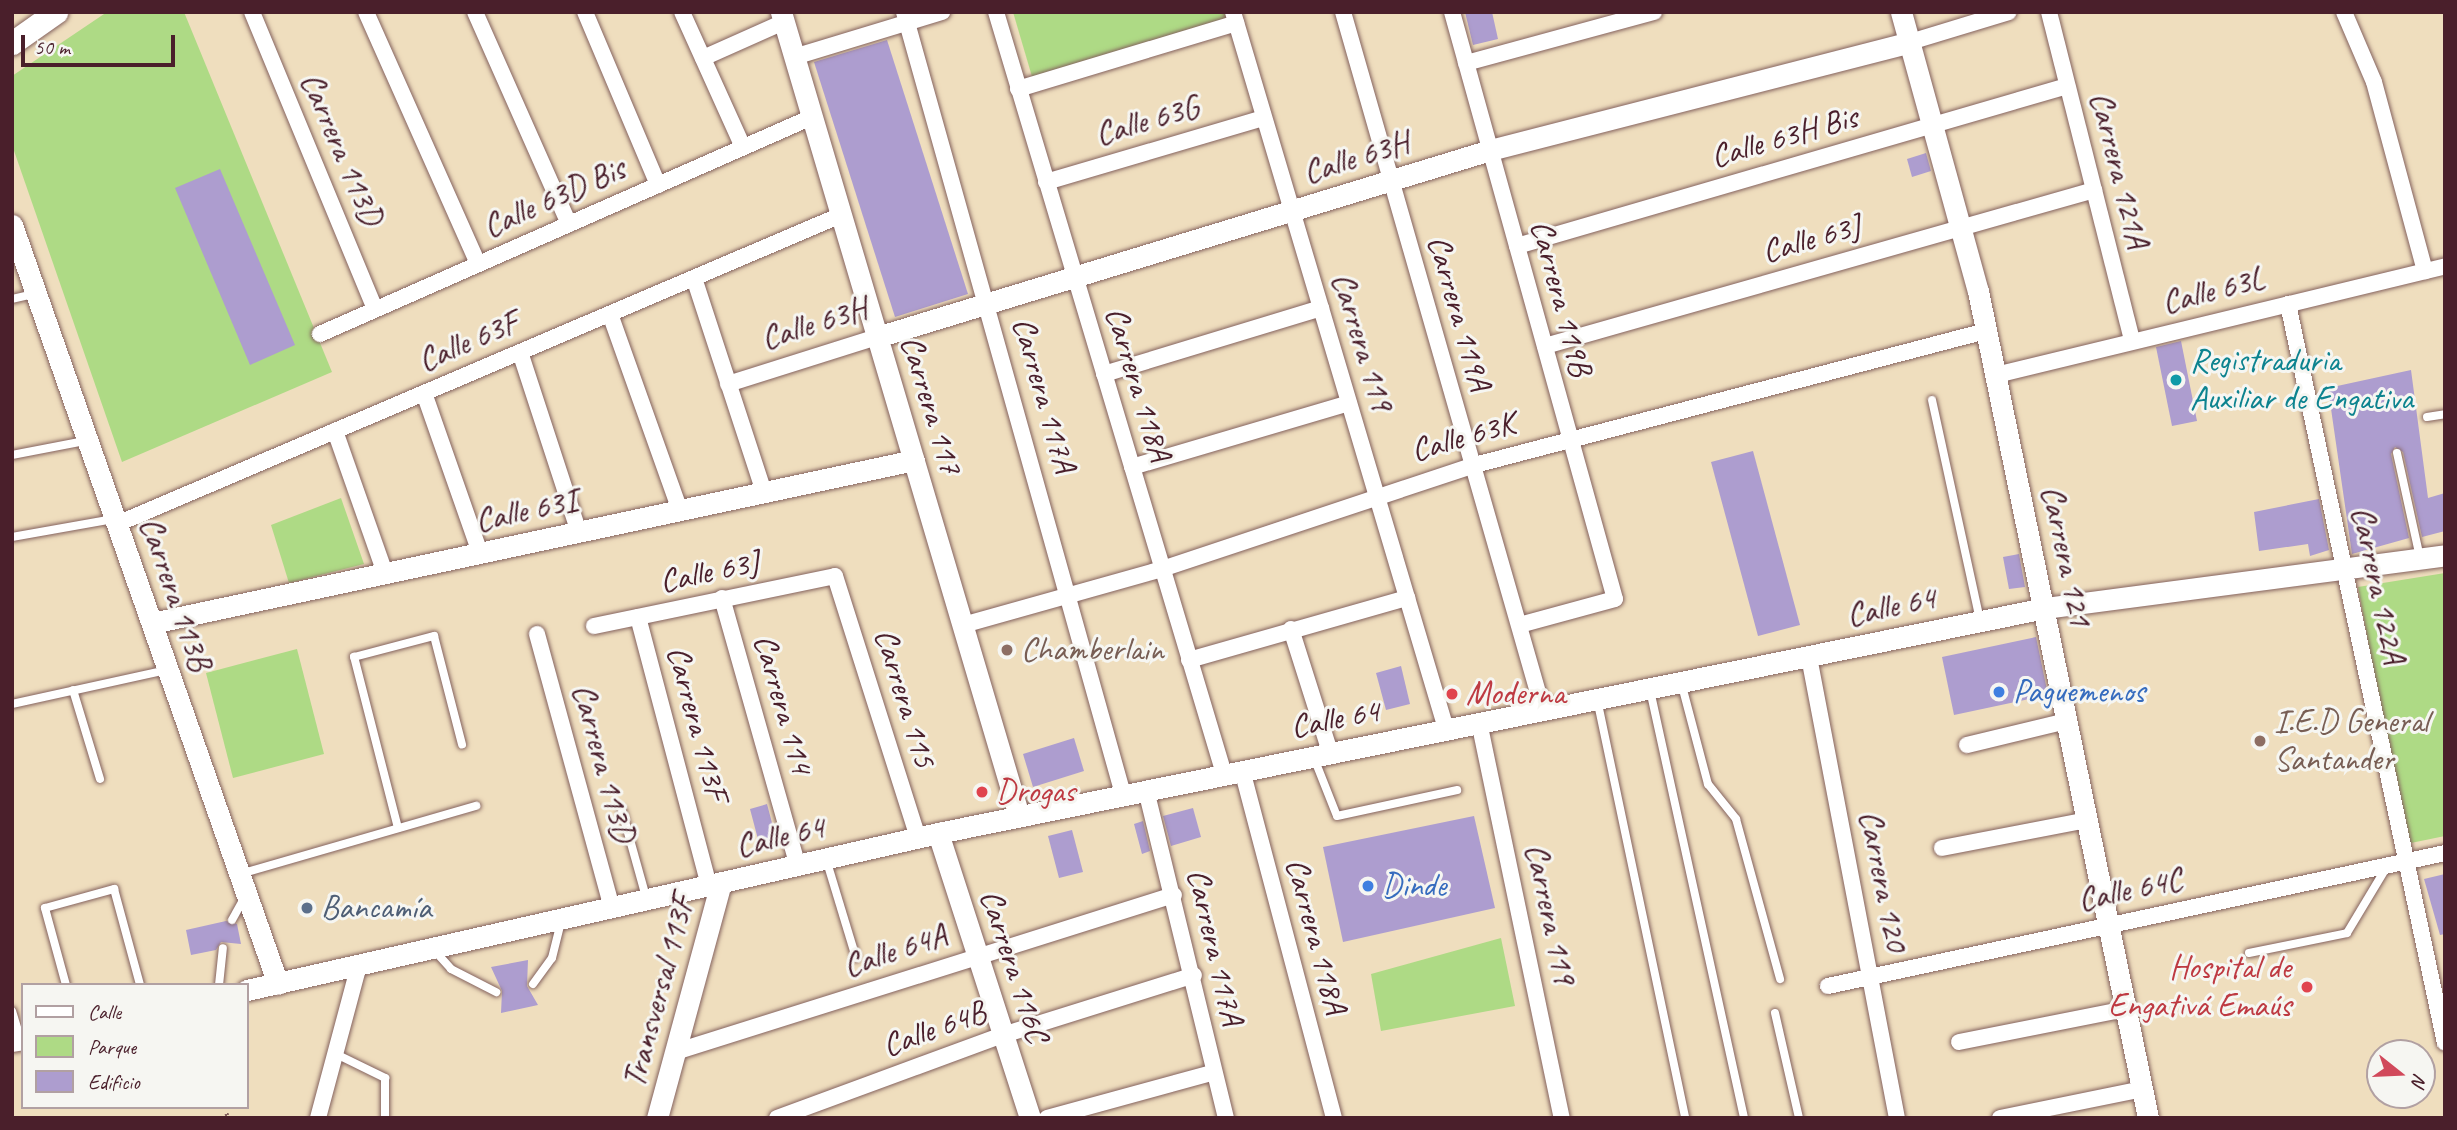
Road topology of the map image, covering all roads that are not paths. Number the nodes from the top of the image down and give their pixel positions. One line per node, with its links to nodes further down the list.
1 (56, 12): 20 (main road)
2 (252, 12): 51 (street, Carrera 113D)
3 (366, 12): 41 (street)
4 (475, 12): 37 (street)
5 (585, 12): 33 (street)
6 (682, 12): 22 (street)
7 (942, 12): 17 (street)
8 (996, 12): 25 (street, Carrera 118A)
9 (1343, 12): 31 (street, Carrera 119A)
10 (1452, 12): 23 (street, Carrera 119B)
11 (1654, 12): 23 (street)
12 (1901, 12): 19 (street, Carrera 121)
13 (2009, 12): 19 (street, Calle 63H)
14 (2049, 12): 24 (street, Carrera 121A)
15 (2344, 12): 43 (street)
16 (783, 17): 21 (street, Carrera 117); 22 (street)
17 (905, 17): 21 (street); 48 (street, Carrera 117A)
18 (1235, 18): 25 (street); 27 (street, Carrera 119)
19 (1910, 42): 28 (street, Carrera 121); 30 (street, Calle 63H)
20 (12, 43)
21 (794, 57): 26 (street, Carrera 117)
22 (702, 58): 29 (street)
23 (1466, 63): 30 (street, Carrera 119B)
24 (2067, 86): 28 (street, Calle 63H Bis); 34 (street, Carrera 121A)
25 (1018, 89): 32 (street, Carrera 118A)
26 (812, 117): 29 (street, Calle 63D Bis); 36 (street, Carrera 117)
27 (1265, 118): 32 (street, Calle 63G); 35 (street, Carrera 119)
28 (1932, 125): 39 (street, Carrera 121); 40 (street, Calle 63H Bis)
29 (743, 147): 33 (street, Calle 63D Bis)
30 (1490, 150): 31 (street, Calle 63H); 40 (street, Carrera 119B)
31 (1391, 180): 35 (street, Calle 63H); 73 (street, Carrera 119A)
32 (1046, 182): 44 (street, Carrera 118A)
33 (658, 185): 37 (street, Calle 63D Bis)
34 (2094, 190): 39 (street, Calle 63J); 56 (street, Carrera 121A)
35 (1292, 210): 44 (street, Calle 63H); 50 (street, Carrera 119)
36 (841, 215): 45 (street, Calle 63F); 55 (street, Carrera 117)
37 (569, 224): 41 (street, Calle 63D Bis)
38 (12, 225): 46 (street, Carrera 113B)
39 (1961, 228): 53 (street, Carrera 121); 57 (street, Calle 63J)
40 (1517, 246): 57 (street, Carrera 119B)
41 (478, 264): 51 (street, Calle 63D Bis)
42 (2445, 266): 43 (street, Calle 63L)
43 (2425, 271): 49 (street, Calle 63L)
44 (1075, 277): 48 (street, Calle 63H); 59 (street, Carrera 118A)
45 (694, 278): 52 (street, Calle 63F); 61 (street)
46 (36, 293): 47 (lane); 69 (street, Carrera 113B)
47 (12, 299)
48 (987, 304): 55 (street, Calle 63H); 88 (street, Carrera 117A)
49 (2288, 304): 56 (street, Calle 63L); 84 (street, Carrera 122A)
50 (1321, 308): 59 (street); 64 (street, Carrera 119)
51 (375, 309): 54 (street, Calle 63D Bis)
52 (610, 314): 58 (street, Calle 63F); 77 (street)
53 (1986, 331): 60 (street, Carrera 121); 68 (street, Calle 63K)
54 (320, 334)
55 (877, 337): 61 (street, Calle 63H); 72 (street, Carrera 117)
56 (2132, 341): 60 (street, Calle 63L)
57 (1545, 346): 68 (street, Carrera 119B)
58 (520, 352): 62 (street, Calle 63F); 79 (street)
59 (1104, 374): 74 (street, Carrera 118A)
60 (1996, 375): 91 (street, Carrera 121)
61 (728, 384): 75 (street)
62 (424, 393): 67 (street, Calle 63F); 81 (street)
63 (1932, 400): 93 (lane)
64 (1349, 404): 74 (street); 76 (street, Carrera 119)
65 (2445, 414): 66 (lane)
66 (2427, 417)
67 (335, 431): 78 (street, Calle 63F); 86 (street)
68 (1567, 438): 73 (street, Calle 63K); 97 (street, Carrera 119B)
69 (88, 440): 71 (lane); 78 (street, Carrera 113B)
70 (2397, 453): 83 (lane)
71 (12, 454)
72 (914, 460): 75 (street, Calle 63I); 96 (street, Carrera 117)
73 (1471, 466): 76 (street, Calle 63K); 97 (street, Carrera 119A)
74 (1132, 467): 85 (street, Carrera 118A)
75 (764, 492): 77 (street, Calle 63I)
76 (1377, 493): 85 (street, Calle 63K); 90 (street, Carrera 119)
77 (680, 510): 79 (street, Calle 63I)
78 (116, 521): 80 (lane, Calle 63F); 94 (street, Carrera 113B)
79 (579, 532): 81 (street, Calle 63I)
80 (12, 537)
81 (480, 553): 86 (street, Calle 63I)
82 (2445, 555): 83 (street, Calle 64)
83 (2420, 558): 84 (street, Calle 64)
84 (2344, 568): 91 (street, Calle 64); 129 (street, Carrera 122A)
85 (1162, 569): 88 (street, Calle 63K); 101 (street, Carrera 118A)
86 (385, 573): 94 (street, Calle 63I)
87 (835, 576): 89 (street, Calle 63J); 125 (street, Carrera 115)
88 (1070, 594): 96 (street, Calle 63K); 119 (street, Carrera 117A)
89 (722, 598): 92 (street, Calle 63J); 131 (street, Carrera 114)
90 (1407, 598): 98 (street); 111 (street, Carrera 119)
91 (2045, 608): 93 (street, Calle 64); 109 (street, Carrera 121)
92 (638, 617): 95 (street, Calle 63J); 133 (street, Carrera 113F)
93 (1980, 621): 100 (street, Calle 64)
94 (152, 623): 102 (street, Carrera 113B)
95 (594, 625)
96 (963, 625): 122 (street, Carrera 117)
97 (1519, 625): 108 (street, Carrera 119A)
98 (1291, 629): 101 (street); 114 (street)
99 (537, 634): 136 (street, Carrera 113D)
100 (1809, 657): 103 (street, Calle 64); 147 (street, Carrera 120)
101 (1189, 660): 115 (street, Carrera 118A)
102 (168, 670): 105 (lane); 132 (street, Carrera 113B)
103 (1681, 682): 104 (street, Calle 64); 148 (lane)
104 (1650, 688): 106 (street, Calle 64); 178 (lane)
105 (73, 690): 107 (lane); 116 (lane)
106 (1597, 699): 108 (street, Calle 64); 177 (lane)
107 (12, 704)
108 (1543, 710): 110 (street, Calle 64)
109 (2067, 721): 113 (street); 123 (street, Carrera 121)
110 (1479, 722): 111 (street, Calle 64); 176 (street, Carrera 119)
111 (1446, 729): 114 (street, Calle 64)
112 (461, 744): 124 (lane)
113 (1967, 745)
114 (1322, 753): 115 (street, Calle 64); 118 (lane)
115 (1233, 772): 117 (street, Calle 64); 175 (street, Carrera 118A)
116 (100, 779)
117 (1146, 790): 119 (street, Calle 64); 134 (street, Carrera 117A)
118 (1457, 790)
119 (1123, 794): 122 (street, Calle 64)
120 (476, 806): 124 (lane)
121 (622, 811): 135 (lane)
122 (1019, 816): 125 (street, Calle 64)
123 (2087, 820): 126 (street); 139 (street, Carrera 121)
124 (398, 828): 132 (lane)
125 (928, 836): 128 (street, Calle 64); 143 (street, Carrera 116C)
126 (1942, 848)
127 (2445, 853): 129 (street, Calle 64C)
128 (826, 859): 131 (street, Calle 64); 144 (lane)
129 (2406, 861): 130 (street, Calle 64C); 163 (street, Carrera 122A)
130 (2387, 865): 139 (street, Calle 64C); 142 (lane)
131 (797, 866): 133 (street, Calle 64)
132 (243, 884): 138 (lane); 152 (street, Carrera 113B)
133 (715, 885): 135 (street, Calle 64); 164 (street, Transversal 113F)
134 (1174, 895): 143 (street, Calle 64A); 146 (street, Carrera 117A)
135 (646, 900): 136 (street, Calle 64)
136 (612, 908): 137 (street, Calle 64)
137 (562, 919): 141 (street, Calle 64); 153 (lane)
138 (232, 920)
139 (2108, 926): 147 (street, Calle 64C); 157 (street, Carrera 121)
140 (223, 948): 151 (lane)
141 (433, 948): 145 (street, Calle 64); 156 (lane)
142 (2249, 953)
143 (977, 955): 160 (street, Carrera 116C); 164 (street, Calle 64A)
144 (856, 958)
145 (359, 965): 152 (street, Calle 64); 165 (street)
146 (1194, 975): 160 (street, Calle 64B); 166 (street, Carrera 117A)
147 (1871, 977): 154 (street, Calle 64C); 180 (street, Carrera 120)
148 (1780, 979)
149 (65, 983): 150 (lane)
150 (139, 983)
151 (219, 983)
152 (278, 984): 155 (street, Calle 64)
153 (533, 985)
154 (1828, 986)
155 (248, 990)
156 (496, 992)
157 (2126, 1009): 162 (street); 167 (street, Carrera 121)
158 (12, 1011): 161 (lane)
159 (1775, 1013): 179 (lane)
160 (1003, 1035): 171 (street, Calle 64B); 172 (street, Carrera 116C)
161 (19, 1040)
162 (1959, 1042)
163 (2445, 1043)
164 (675, 1052): 170 (street, Transversal 113F)
165 (336, 1054): 168 (street); 169 (lane)
166 (1212, 1073): 173 (street); 174 (street, Carrera 117A)
167 (2142, 1089): 181 (street); 182 (street, Carrera 121)
168 (318, 1118)
169 (385, 1118)
170 (657, 1118)
171 (777, 1118)
172 (1030, 1118)
173 (1047, 1118)
174 (1226, 1118)
175 (1334, 1118)
176 (1562, 1118)
177 (1685, 1118)
178 (1744, 1118)
179 (1799, 1118)
180 (1897, 1118)
181 (2000, 1118)
182 (2148, 1118)

